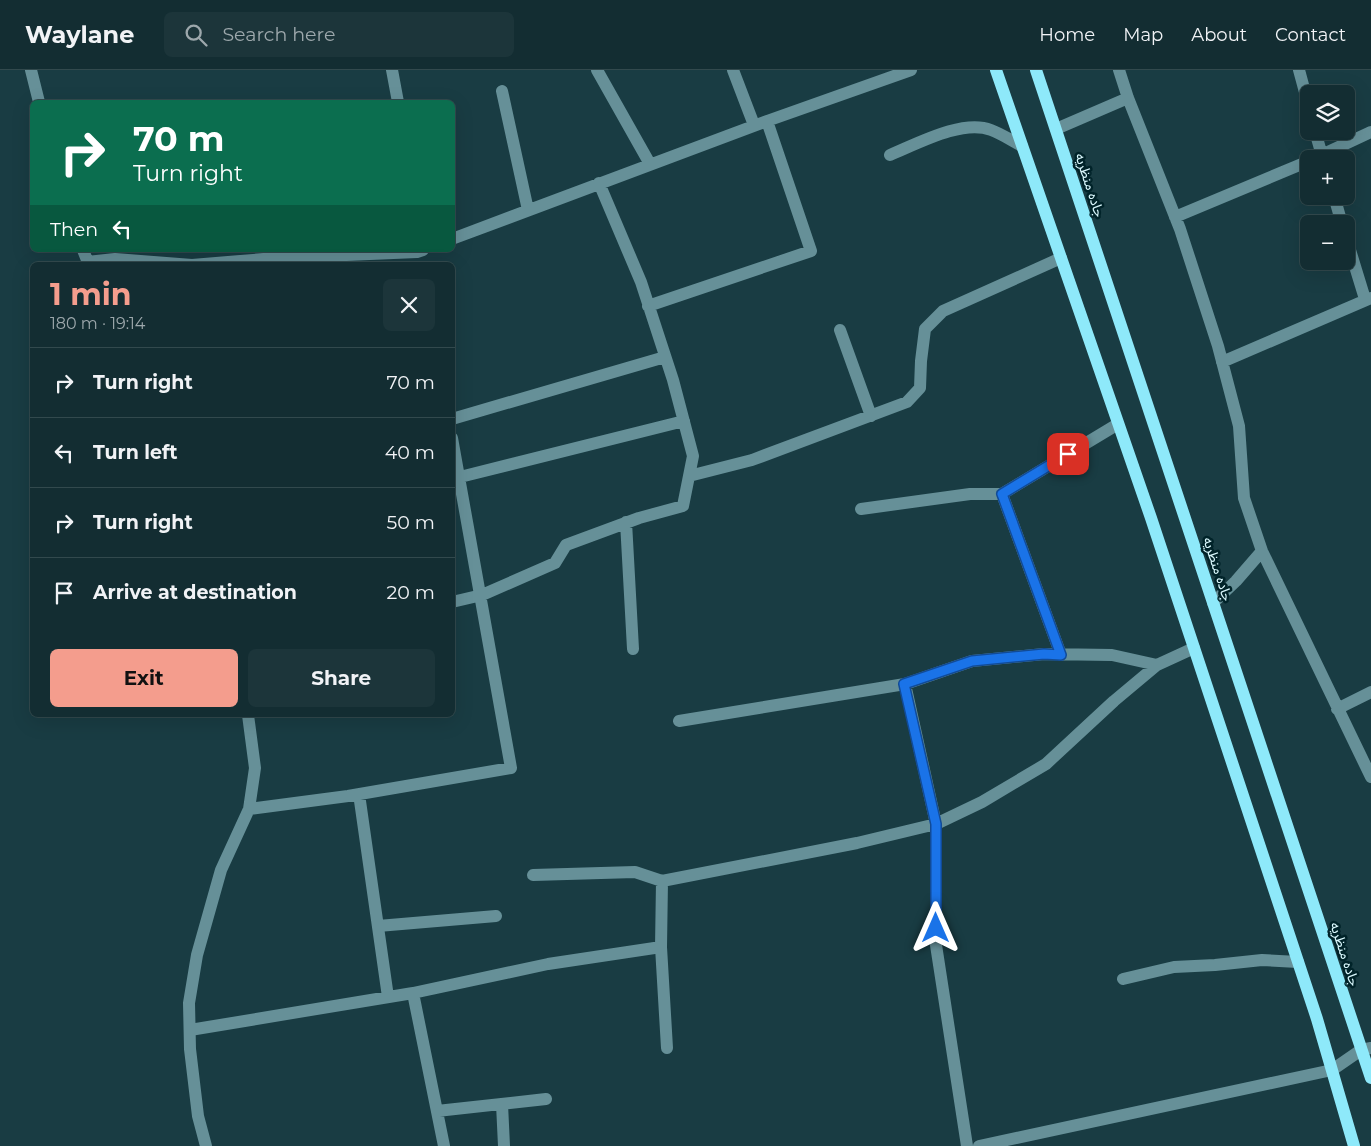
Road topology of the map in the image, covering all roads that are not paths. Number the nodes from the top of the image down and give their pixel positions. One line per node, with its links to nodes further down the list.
1 (31, 70): 13 (street)
2 (392, 70): 14 (street)
3 (597, 70): 22 (street)
4 (733, 70): 16 (street)
5 (911, 70): 15 (street)
6 (996, 70): 19 (main road)
7 (1036, 70): 17 (main road, جاده منظریه)
8 (1119, 70): 12 (street)
9 (1298, 70): 10 (street)
10 (1302, 85)
11 (502, 91): 25 (street)
12 (1128, 98): 17 (street); 26 (street)
13 (38, 100)
14 (398, 100)
15 (767, 120): 16 (street); 35 (street)
16 (754, 125): 22 (street)
17 (1056, 129): 51 (main road, جاده منظریه)
18 (1371, 132): 20 (street)
19 (1022, 146): 21 (street); 29 (main road)
20 (1335, 150)
21 (890, 155)
22 (650, 164): 24 (street)
23 (1300, 165): 26 (street)
24 (599, 183): 25 (street); 35 (street)
25 (528, 210): 27 (street)
26 (1176, 217): 38 (street)
27 (455, 238)
28 (398, 252): 32 (street)
29 (1061, 258): 39 (street); 42 (main road)
30 (86, 259): 31 (street)
31 (159, 262)
32 (228, 262)
33 (1355, 262): 34 (street)
34 (1368, 298): 38 (street)
35 (648, 306): 37 (street)
36 (840, 330): 39 (street)
37 (665, 357): 40 (street); 41 (street)
38 (1222, 362): 48 (street)
39 (871, 416): 43 (street)
40 (455, 418)
41 (684, 421): 43 (street); 44 (street)
42 (1118, 424): 45 (street); 52 (main road)
43 (689, 476): 47 (street)
44 (456, 478): 49 (street)
45 (1002, 494): 46 (street); 54 (street)
46 (861, 509)
47 (626, 522): 49 (street); 53 (street)
48 (1262, 551): 51 (street); 58 (street)
49 (482, 595): 50 (street); 62 (street)
50 (455, 601)
51 (1213, 603): 76 (main road, جاده منظریه)
52 (1194, 648): 55 (street); 70 (main road)
53 (633, 649)
54 (1061, 655): 55 (street); 56 (street)
55 (1157, 665): 64 (street)
56 (904, 684): 60 (street); 64 (street)
57 (1371, 692): 58 (street)
58 (1337, 708): 61 (street)
59 (248, 717): 63 (street)
60 (679, 722)
61 (1371, 777)
62 (359, 794): 63 (street); 68 (street)
63 (249, 809): 74 (street)
64 (936, 824): 66 (street); 85 (street)
65 (533, 875): 66 (street)
66 (662, 881): 69 (street)
67 (496, 916): 68 (street)
68 (378, 926): 73 (street)
69 (661, 947): 72 (street); 75 (street)
70 (1298, 962): 71 (street); 77 (main road)
71 (1123, 979)
72 (413, 993): 73 (street); 81 (street)
73 (388, 998): 74 (street)
74 (190, 1030): 82 (street)
75 (668, 1048)
76 (1366, 1049): 77 (street); 78 (main road, جاده منظریه)
77 (1332, 1070): 86 (street); 87 (main road)
78 (1371, 1078)
79 (546, 1099): 80 (street)
80 (502, 1104): 81 (street); 84 (street)
81 (437, 1111): 83 (street)
82 (206, 1146)
83 (444, 1146)
84 (504, 1146)
85 (967, 1146)
86 (979, 1146)
87 (1354, 1146)

